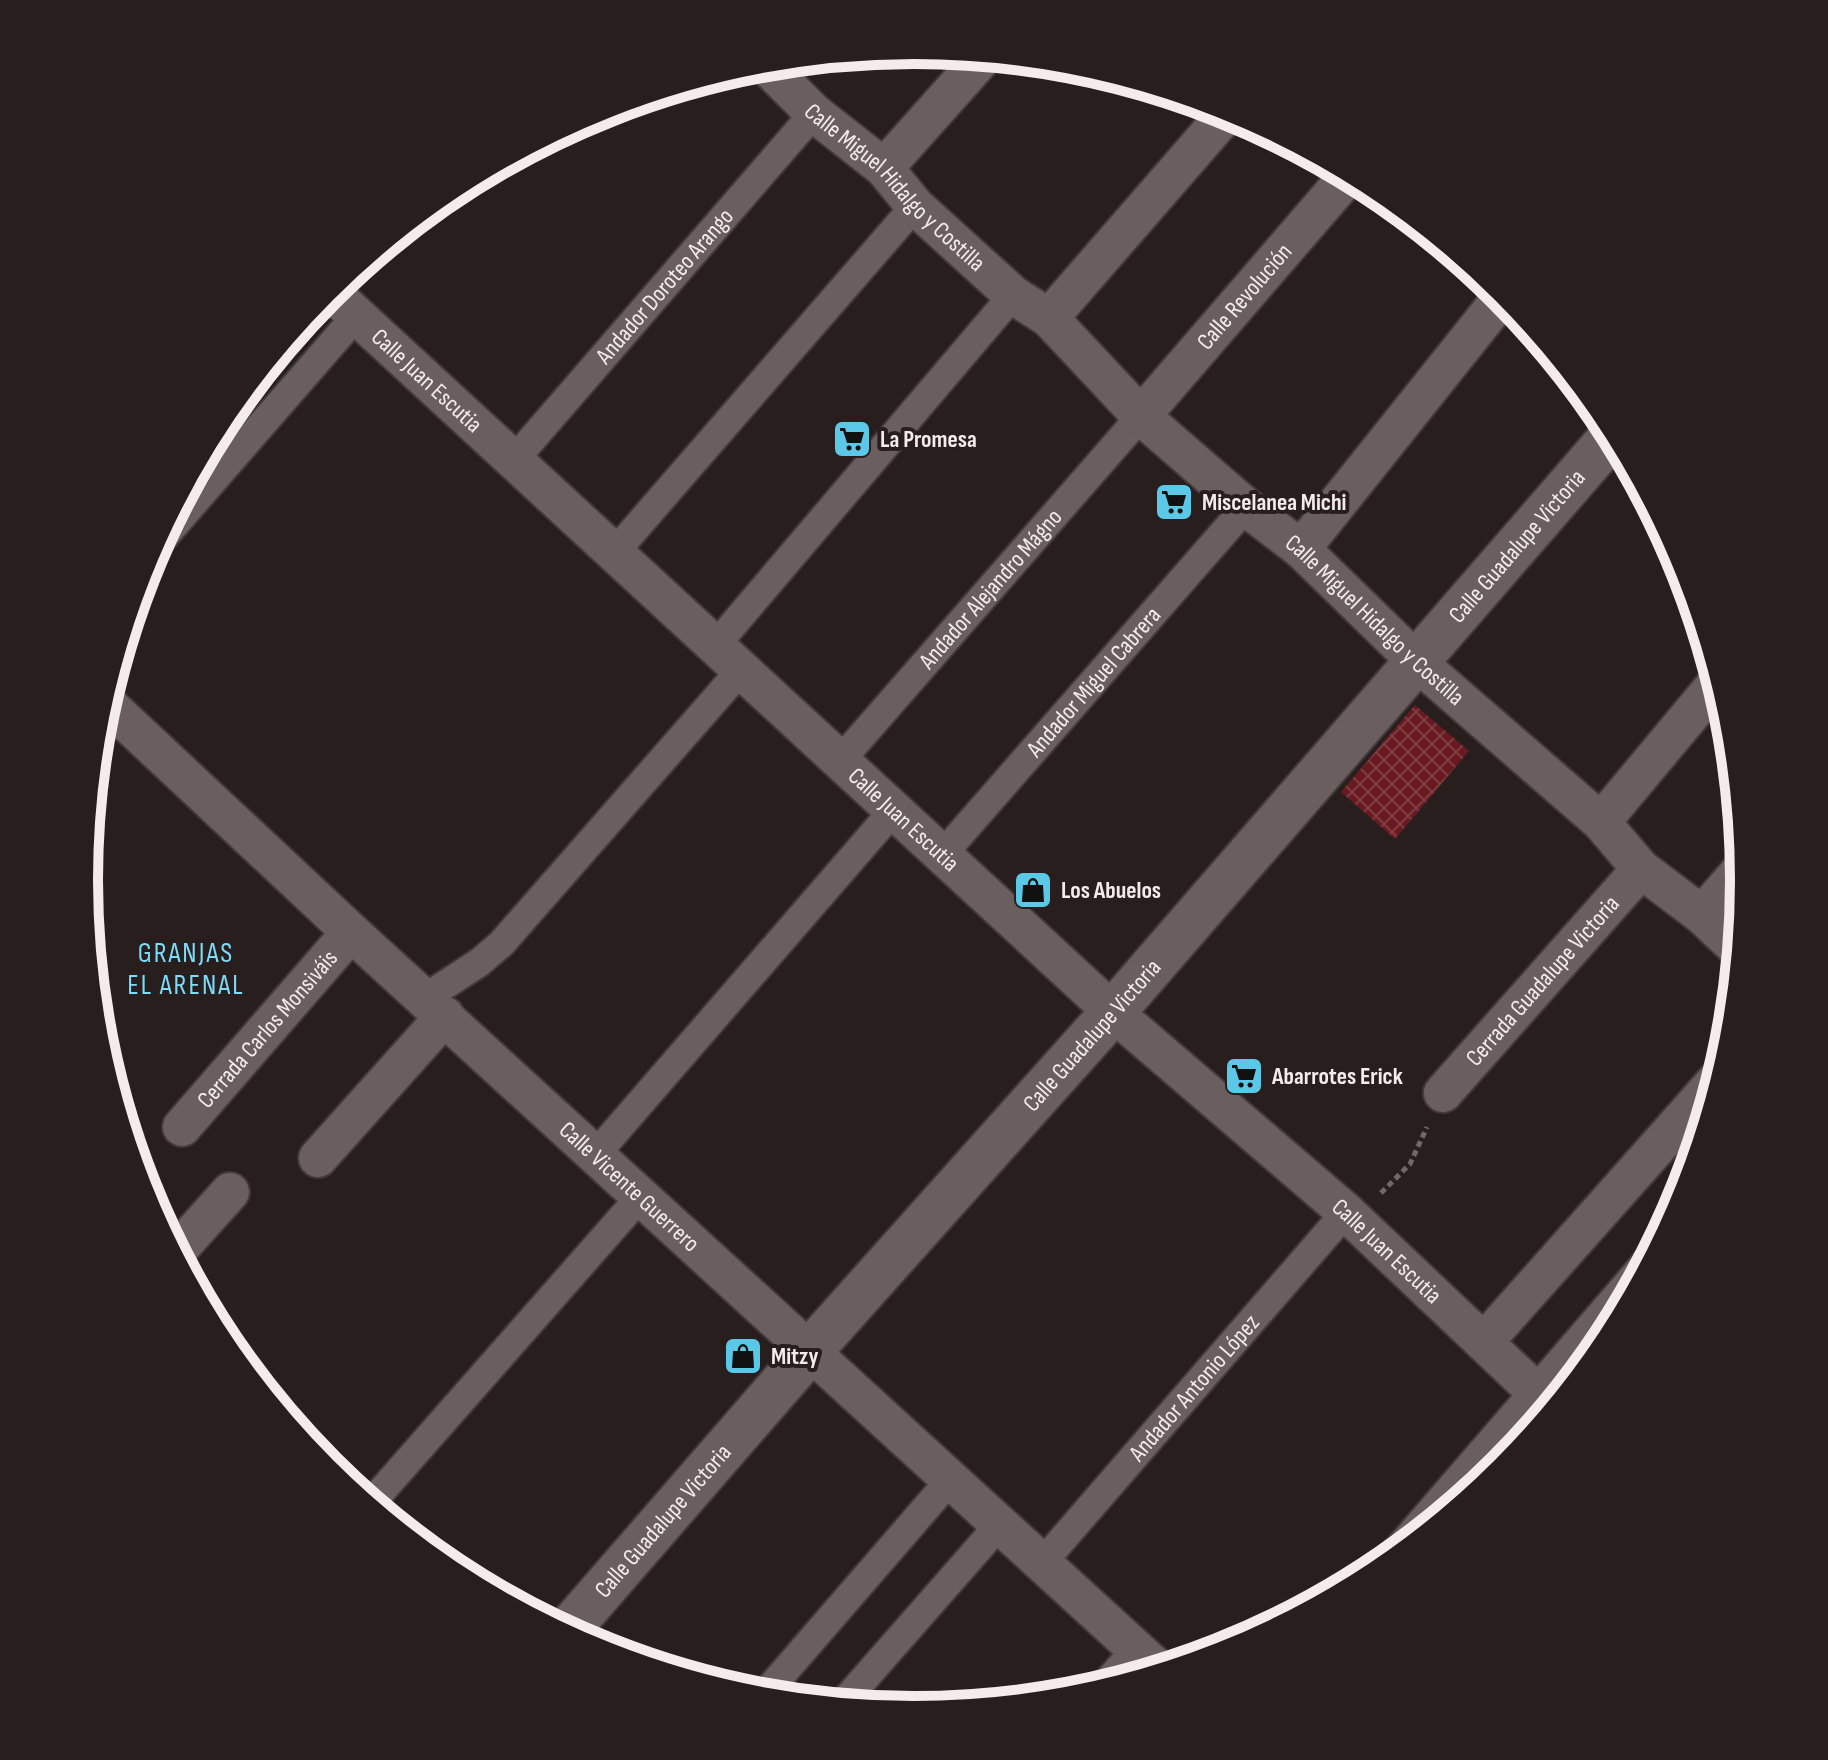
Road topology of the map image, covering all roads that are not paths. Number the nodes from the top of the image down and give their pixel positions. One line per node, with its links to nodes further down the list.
1 (974, 67): 5 (street)
2 (777, 76): 3 (street, Calle Miguel Hidalgo y Costilla)
3 (814, 113): 5 (street, Calle Miguel Hidalgo y Costilla); 14 (street, Andador Doroteo Arango)
4 (1218, 123): 11 (street)
5 (884, 168): 7 (street, Calle Miguel Hidalgo y Costilla)
6 (1340, 185): 12 (street, Calle Revolución)
7 (915, 206): 8 (street, Calle Miguel Hidalgo y Costilla); 18 (street)
8 (1013, 295): 11 (street, Calle Miguel Hidalgo y Costilla); 19 (street)
9 (344, 303): 14 (street, Calle Juan Escutia); 15 (street)
10 (1494, 307): 17 (street)
11 (1049, 318): 12 (street, Calle Miguel Hidalgo y Costilla)
12 (1141, 416): 16 (street, Calle Miguel Hidalgo y Costilla); 23 (street, Andador Alejandro Mágno)
13 (1604, 446): 20 (street, Calle Guadalupe Victoria)
14 (514, 460): 18 (street, Calle Juan Escutia)
15 (193, 498)
16 (1246, 507): 17 (street, Calle Miguel Hidalgo y Costilla); 26 (street, Andador Miguel Cabrera)
17 (1301, 549): 20 (street, Calle Miguel Hidalgo y Costilla)
18 (614, 553): 19 (street, Calle Juan Escutia)
19 (728, 658): 23 (street, Calle Juan Escutia); 32 (street)
20 (1418, 663): 25 (street, Calle Miguel Hidalgo y Costilla); 33 (street, Calle Guadalupe Victoria)
21 (1708, 694): 25 (street)
22 (116, 712): 30 (street, Calle Vicente Guerrero)
23 (839, 762): 24 (street, Calle Juan Escutia)
24 (893, 811): 26 (street, Calle Juan Escutia); 37 (street)
25 (1601, 822): 27 (street, Calle Miguel Hidalgo y Costilla)
26 (942, 855): 33 (street, Calle Juan Escutia)
27 (1641, 869): 29 (street, Calle Miguel Hidalgo y Costilla); 34 (street, Cerrada Guadalupe Victoria)
28 (1730, 883): 29 (street)
29 (1702, 915): 31 (street, Calle Miguel Hidalgo y Costilla)
30 (351, 932): 32 (street, Calle Vicente Guerrero); 36 (street, Cerrada Carlos Monsiváis)
31 (1727, 939)
32 (435, 1007): 37 (street, Calle Vicente Guerrero); 38 (street)
33 (1113, 1012): 41 (street, Calle Juan Escutia); 45 (street, Calle Guadalupe Victoria)
34 (1443, 1093)
35 (1699, 1100): 44 (street)
36 (182, 1127)
37 (596, 1154): 40 (street, Calle Vicente Guerrero)
38 (318, 1158)
39 (230, 1192): 42 (street)
40 (641, 1196): 45 (street, Calle Vicente Guerrero); 48 (street)
41 (1346, 1212): 44 (street, Calle Juan Escutia); 51 (street, Andador Antonio López)
42 (183, 1244)
43 (1589, 1337): 46 (street)
44 (1484, 1342): 46 (street, Calle Juan Escutia)
45 (810, 1351): 47 (street, Calle Vicente Guerrero); 52 (street, Calle Guadalupe Victoria)
46 (1542, 1399): 49 (street)
47 (951, 1479): 50 (street, Calle Vicente Guerrero); 54 (street)
48 (378, 1495)
49 (1449, 1497)
50 (1000, 1524): 51 (street, Calle Vicente Guerrero); 55 (street)
51 (1042, 1563): 53 (street, Calle Vicente Guerrero)
52 (575, 1622)
53 (1147, 1659)
54 (774, 1683)
55 (852, 1693)

